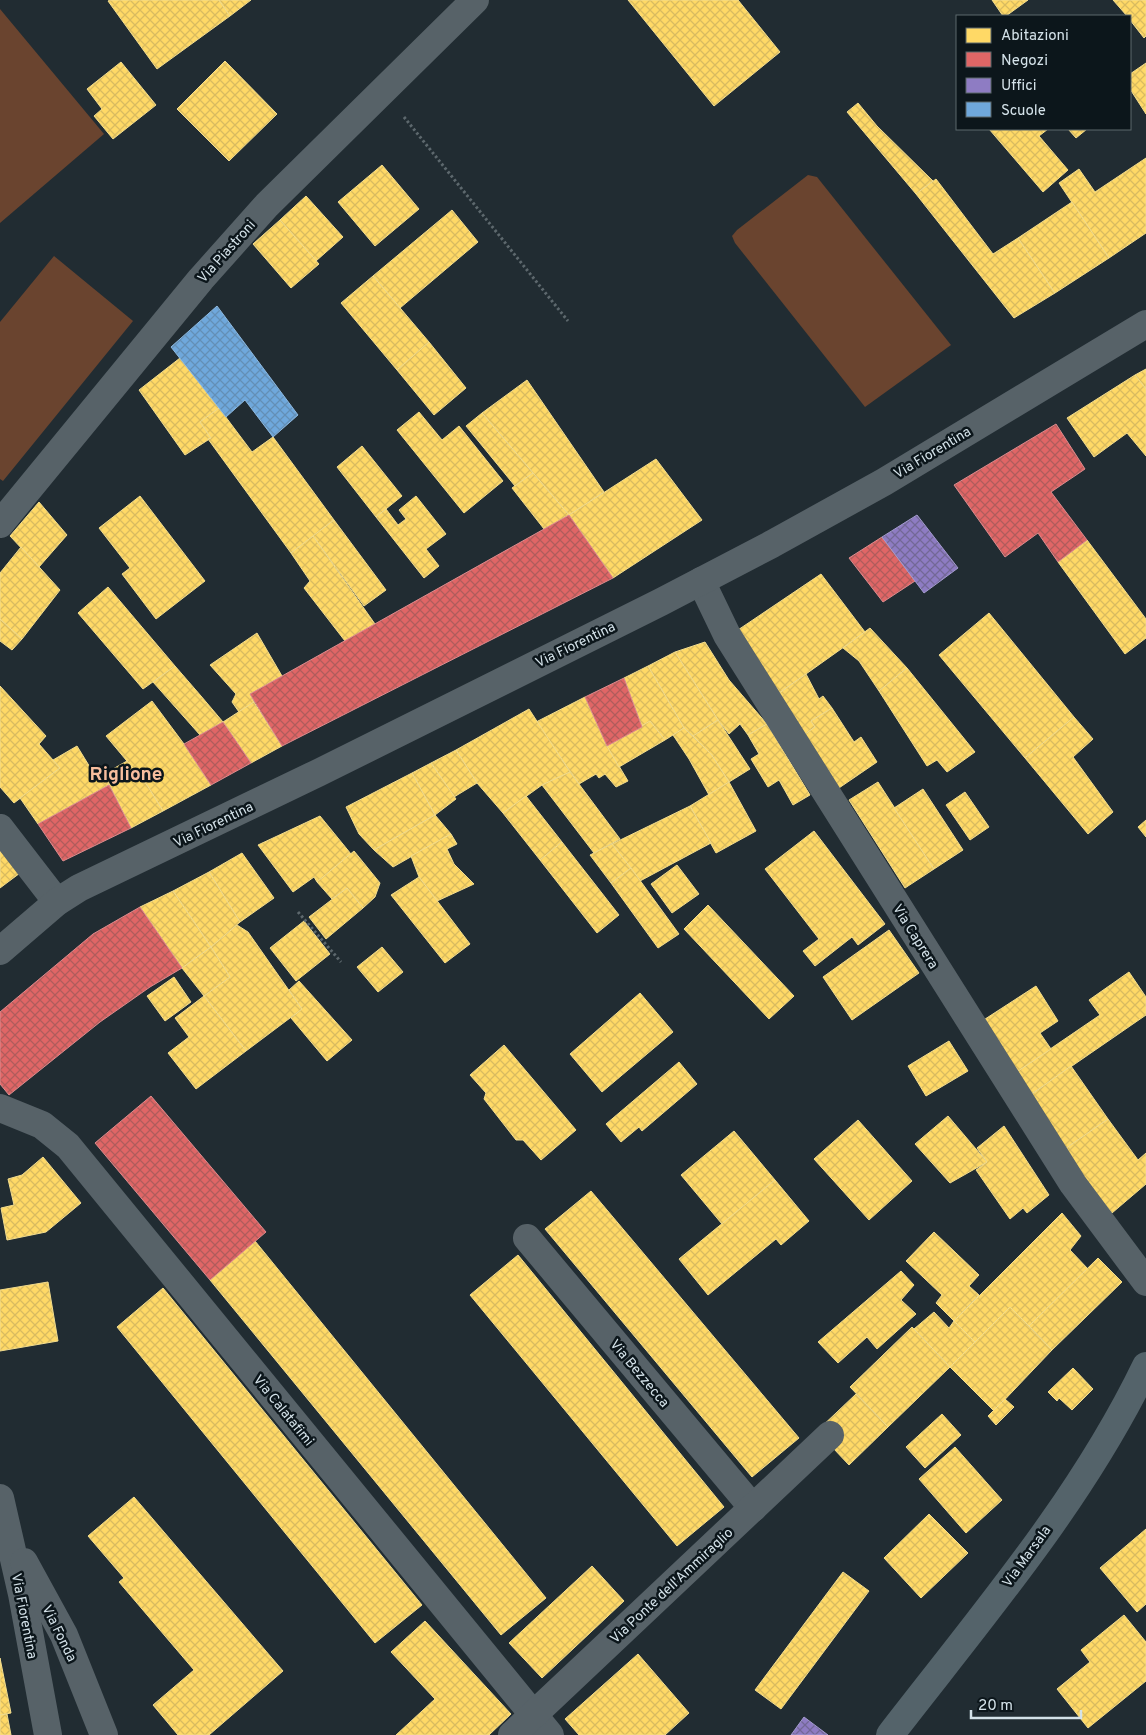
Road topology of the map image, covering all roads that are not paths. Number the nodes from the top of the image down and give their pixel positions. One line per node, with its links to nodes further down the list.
1 (475, 0): 3 (street, Via Piastroni)
2 (1146, 324): 4 (street, Via Fiorentina)
3 (0, 524)
4 (701, 581): 6 (street, Via Fiorentina); 10 (street, Via Caprera)
5 (0, 828): 6 (street)
6 (57, 902): 7 (street, Via Fiorentina)
7 (0, 951)
8 (0, 1108): 16 (street, Via Calatafimi)
9 (527, 1238): 14 (street, Via Bezzecca)
10 (1146, 1282)
11 (1146, 1366): 20 (main road, Via Marsala)
12 (830, 1435): 14 (street, Via Ponte dell'Ammiraglio)
13 (0, 1498): 15 (street, Via Fiorentina)
14 (753, 1508): 16 (street, Via Ponte dell'Ammiraglio)
15 (9, 1534): 17 (street, Via Fiorentina); 18 (street, Via Fonda)
16 (542, 1725): 19 (street, Via Ponte dell'Ammiraglio)
17 (48, 1735)
18 (104, 1735)
19 (512, 1735)
20 (890, 1735)

